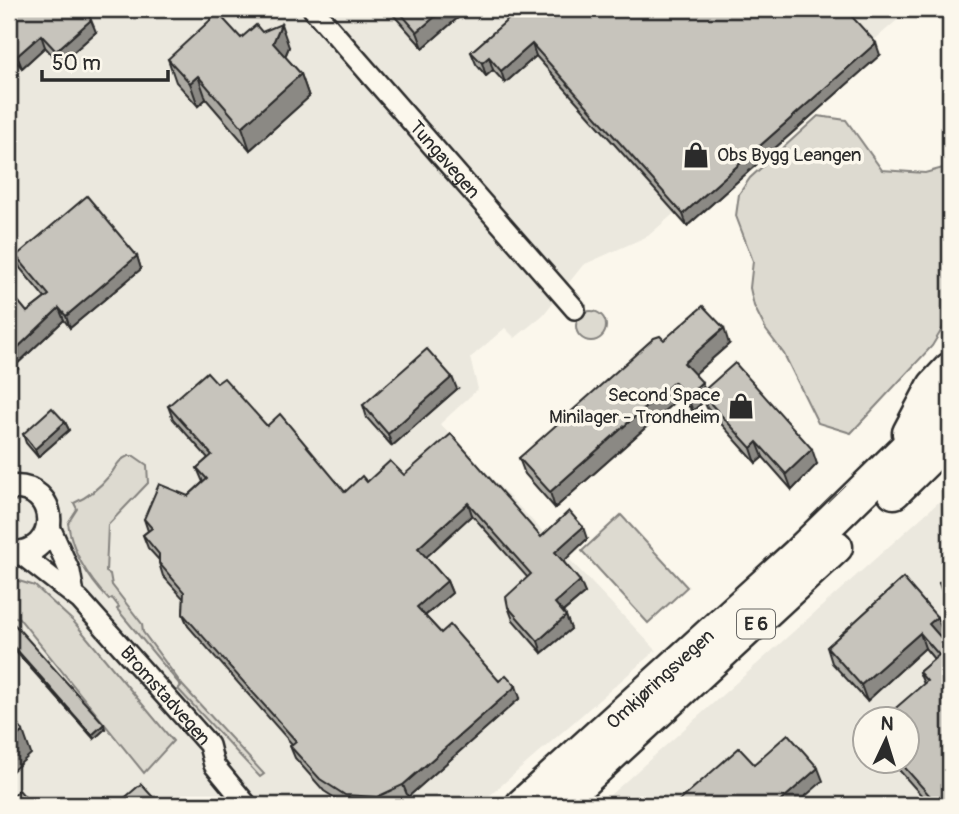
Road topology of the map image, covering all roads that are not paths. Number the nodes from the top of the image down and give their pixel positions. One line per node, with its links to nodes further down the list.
1 (313, 9): 2 (street, Tungavegen)
2 (575, 309)
3 (950, 369): 6 (highway, E 6)
4 (950, 405): 6 (highway, Omkjøringsvegen / E 6)
5 (950, 437): 13 (highway, Omkjøringsvegen / E 6)
6 (893, 462): 12 (highway, Omkjøringsvegen / E 6)
7 (11, 486): 8 (street)
8 (49, 525): 9 (street); 10 (street, Bromstadvegen)
9 (12, 554): 10 (street, Bromstadvegen)
10 (74, 594): 11 (street, Bromstadvegen)
11 (247, 805)
12 (522, 805)
13 (558, 805)

